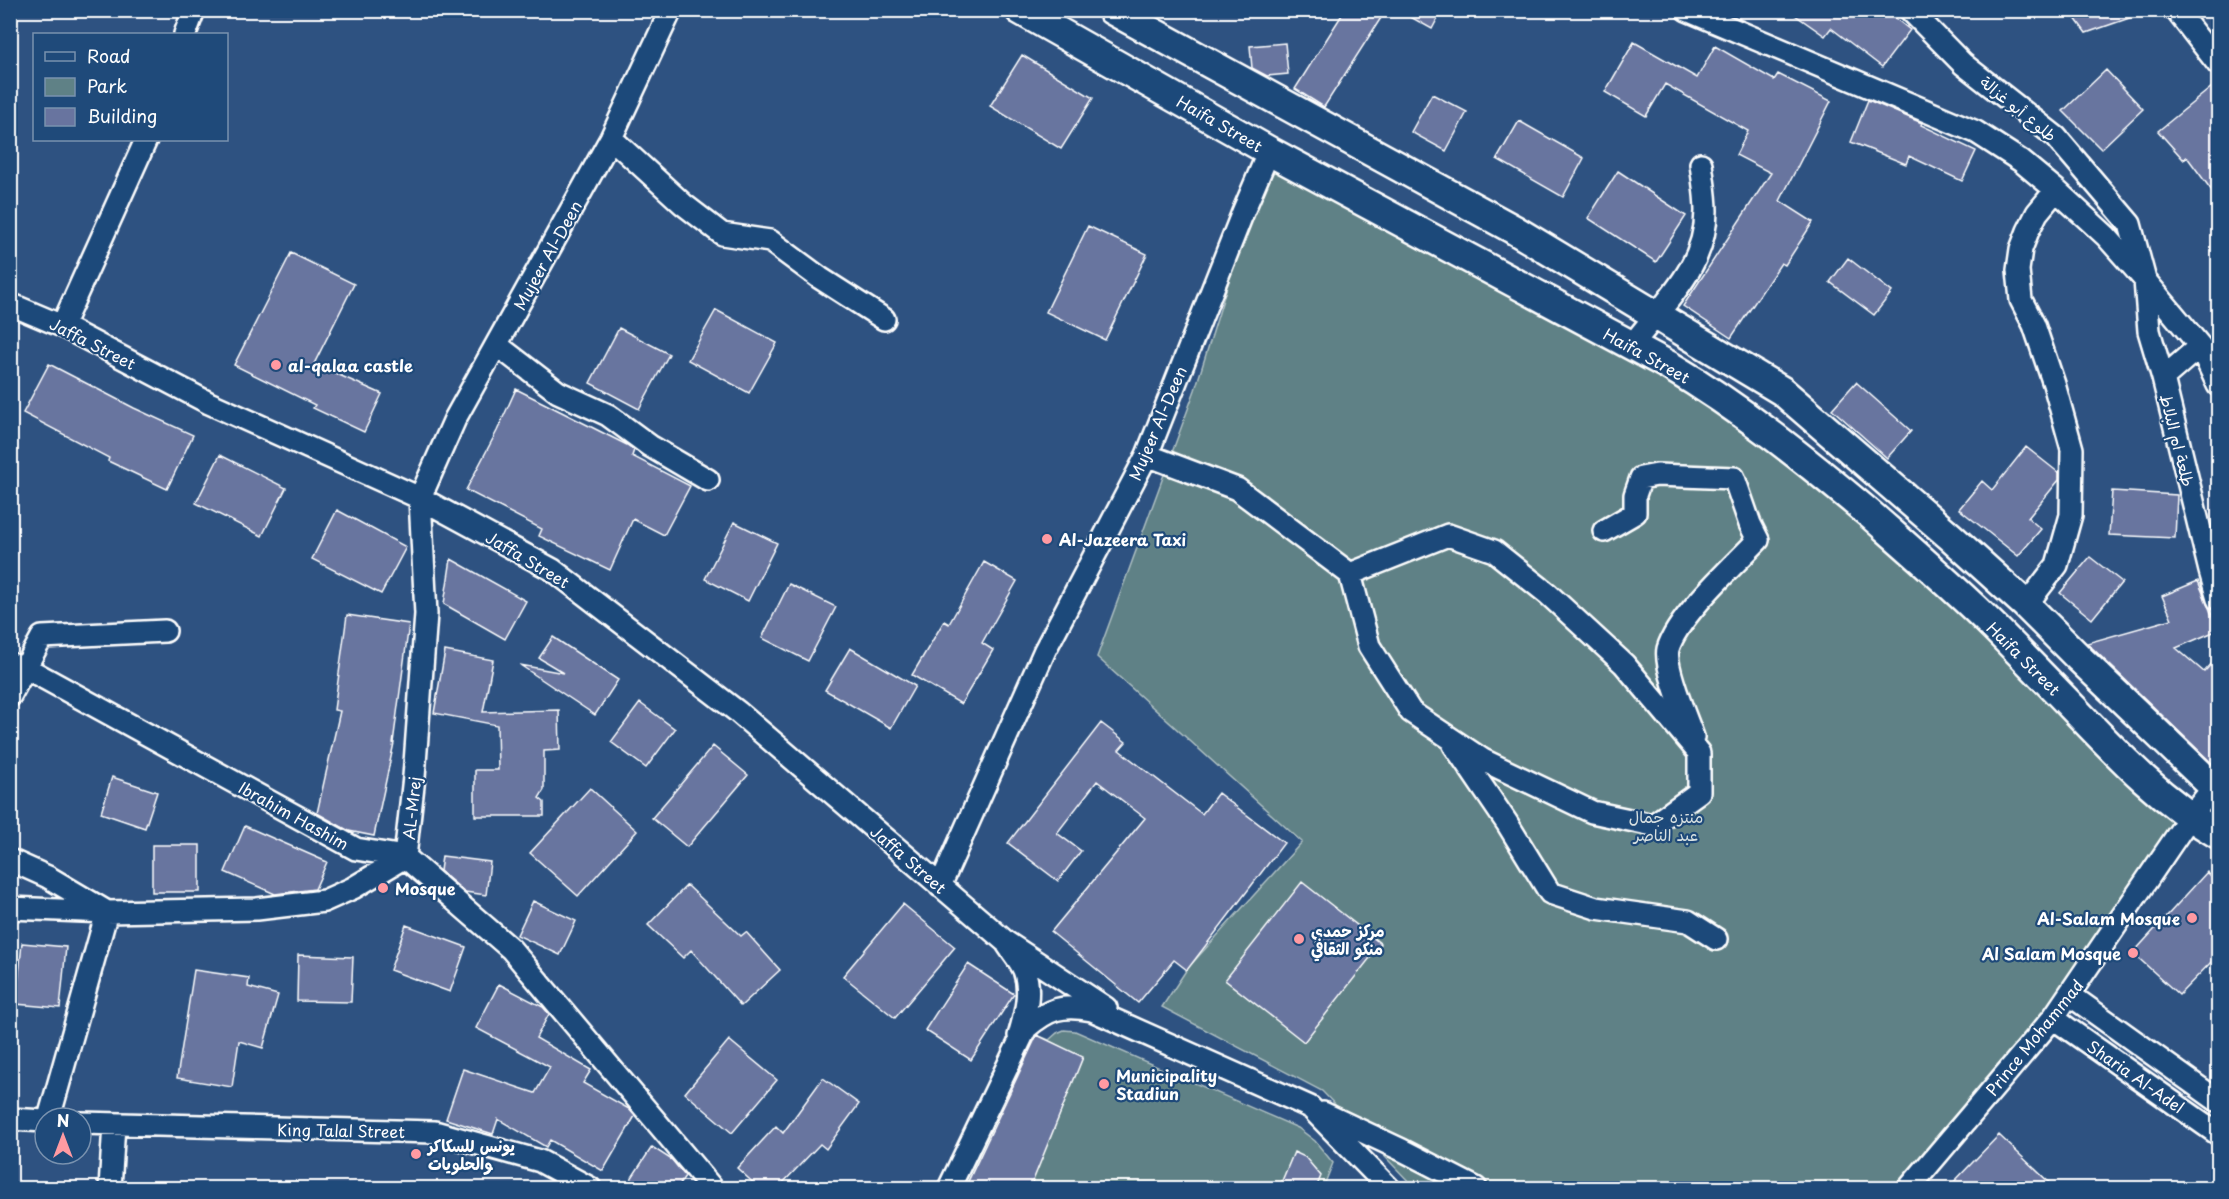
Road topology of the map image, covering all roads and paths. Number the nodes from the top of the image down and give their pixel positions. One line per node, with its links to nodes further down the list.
1 (194, 10): 8 (street)
2 (670, 10): 10 (street, Mujeer Al-Deen)
3 (1020, 10): 12 (main road, Haifa Street)
4 (1112, 10): 17 (main road)
5 (1687, 10): 14 (street)
6 (1910, 10): 15 (street, طلوع أبو غزالة)
7 (2176, 10): 9 (street)
8 (185, 33)
9 (2218, 64)
10 (611, 138): 19 (street); 22 (street, Mujeer Al-Deen)
11 (146, 141): 20 (street)
12 (1269, 151): 23 (main road, Haifa Street); 27 (street, Mujeer Al-Deen)
13 (1701, 164): 17 (street)
14 (2056, 190): 15 (street); 33 (street)
15 (2145, 280): 18 (street); 21 (street, طلعة ام البلاط)
16 (10, 304): 20 (street, Jaffa Street)
17 (1655, 315): 23 (street); 33 (main road)
18 (2174, 316): 21 (street); 24 (street)
19 (884, 319)
20 (62, 326): 29 (street, Jaffa Street)
21 (2149, 331): 25 (street, طلعة ام البلاط)
22 (497, 345): 28 (street); 29 (street, Mujeer Al-Deen)
23 (1632, 345): 40 (main road, Haifa Street)
24 (2200, 346): 25 (street); 26 (street)
25 (2163, 378): 32 (street, طلعة ام البلاط)
26 (2218, 385)
27 (1147, 454): 31 (street); 45 (street, Mujeer Al-Deen)
28 (708, 480)
29 (420, 498): 43 (street, AL-Mrej); 45 (street, Jaffa Street)
30 (1604, 531): 38 (street)
31 (1350, 574): 37 (street); 38 (street)
32 (2218, 599)
33 (2026, 605): 39 (main road)
34 (165, 631): 35 (street)
35 (18, 666): 36 (street); 43 (street, Ibrahim Hashim)
36 (10, 696)
37 (1449, 737): 38 (street); 48 (street)
38 (1699, 753)
39 (2216, 789): 40 (street, Prince Mohammad)
40 (2189, 818): 41 (street); 42 (main road, Haifa Street); 50 (street, Prince Mohammad)
41 (2218, 823)
42 (2218, 834)
43 (405, 857): 47 (street, AL-Mrej); 64 (street)
44 (10, 860): 47 (street)
45 (940, 886): 49 (street, Jaffa Street)
46 (10, 908): 47 (street, AL-Mrej)
47 (108, 912): 55 (street)
48 (1716, 939)
49 (1006, 942): 52 (street); 53 (street)
50 (2070, 995): 51 (street, Prince Mohammad); 54 (street, Sharia Al-Adel)
51 (2053, 1018): 61 (street, Sharia Al-Adel); 68 (street, Prince Mohammad)
52 (1141, 1032): 53 (street); 56 (street)
53 (1021, 1037): 65 (street)
54 (2218, 1101)
55 (52, 1106)
56 (1310, 1107): 66 (street); 67 (street)
57 (10, 1119): 58 (street)
58 (33, 1120)
59 (93, 1124): 60 (street, King Talal Street)
60 (114, 1125): 62 (street); 63 (street, King Talal Street)
61 (2218, 1134)
62 (110, 1188)
63 (590, 1188)
64 (712, 1188)
65 (949, 1188)
66 (1389, 1188)
67 (1476, 1188)
68 (1909, 1188)

